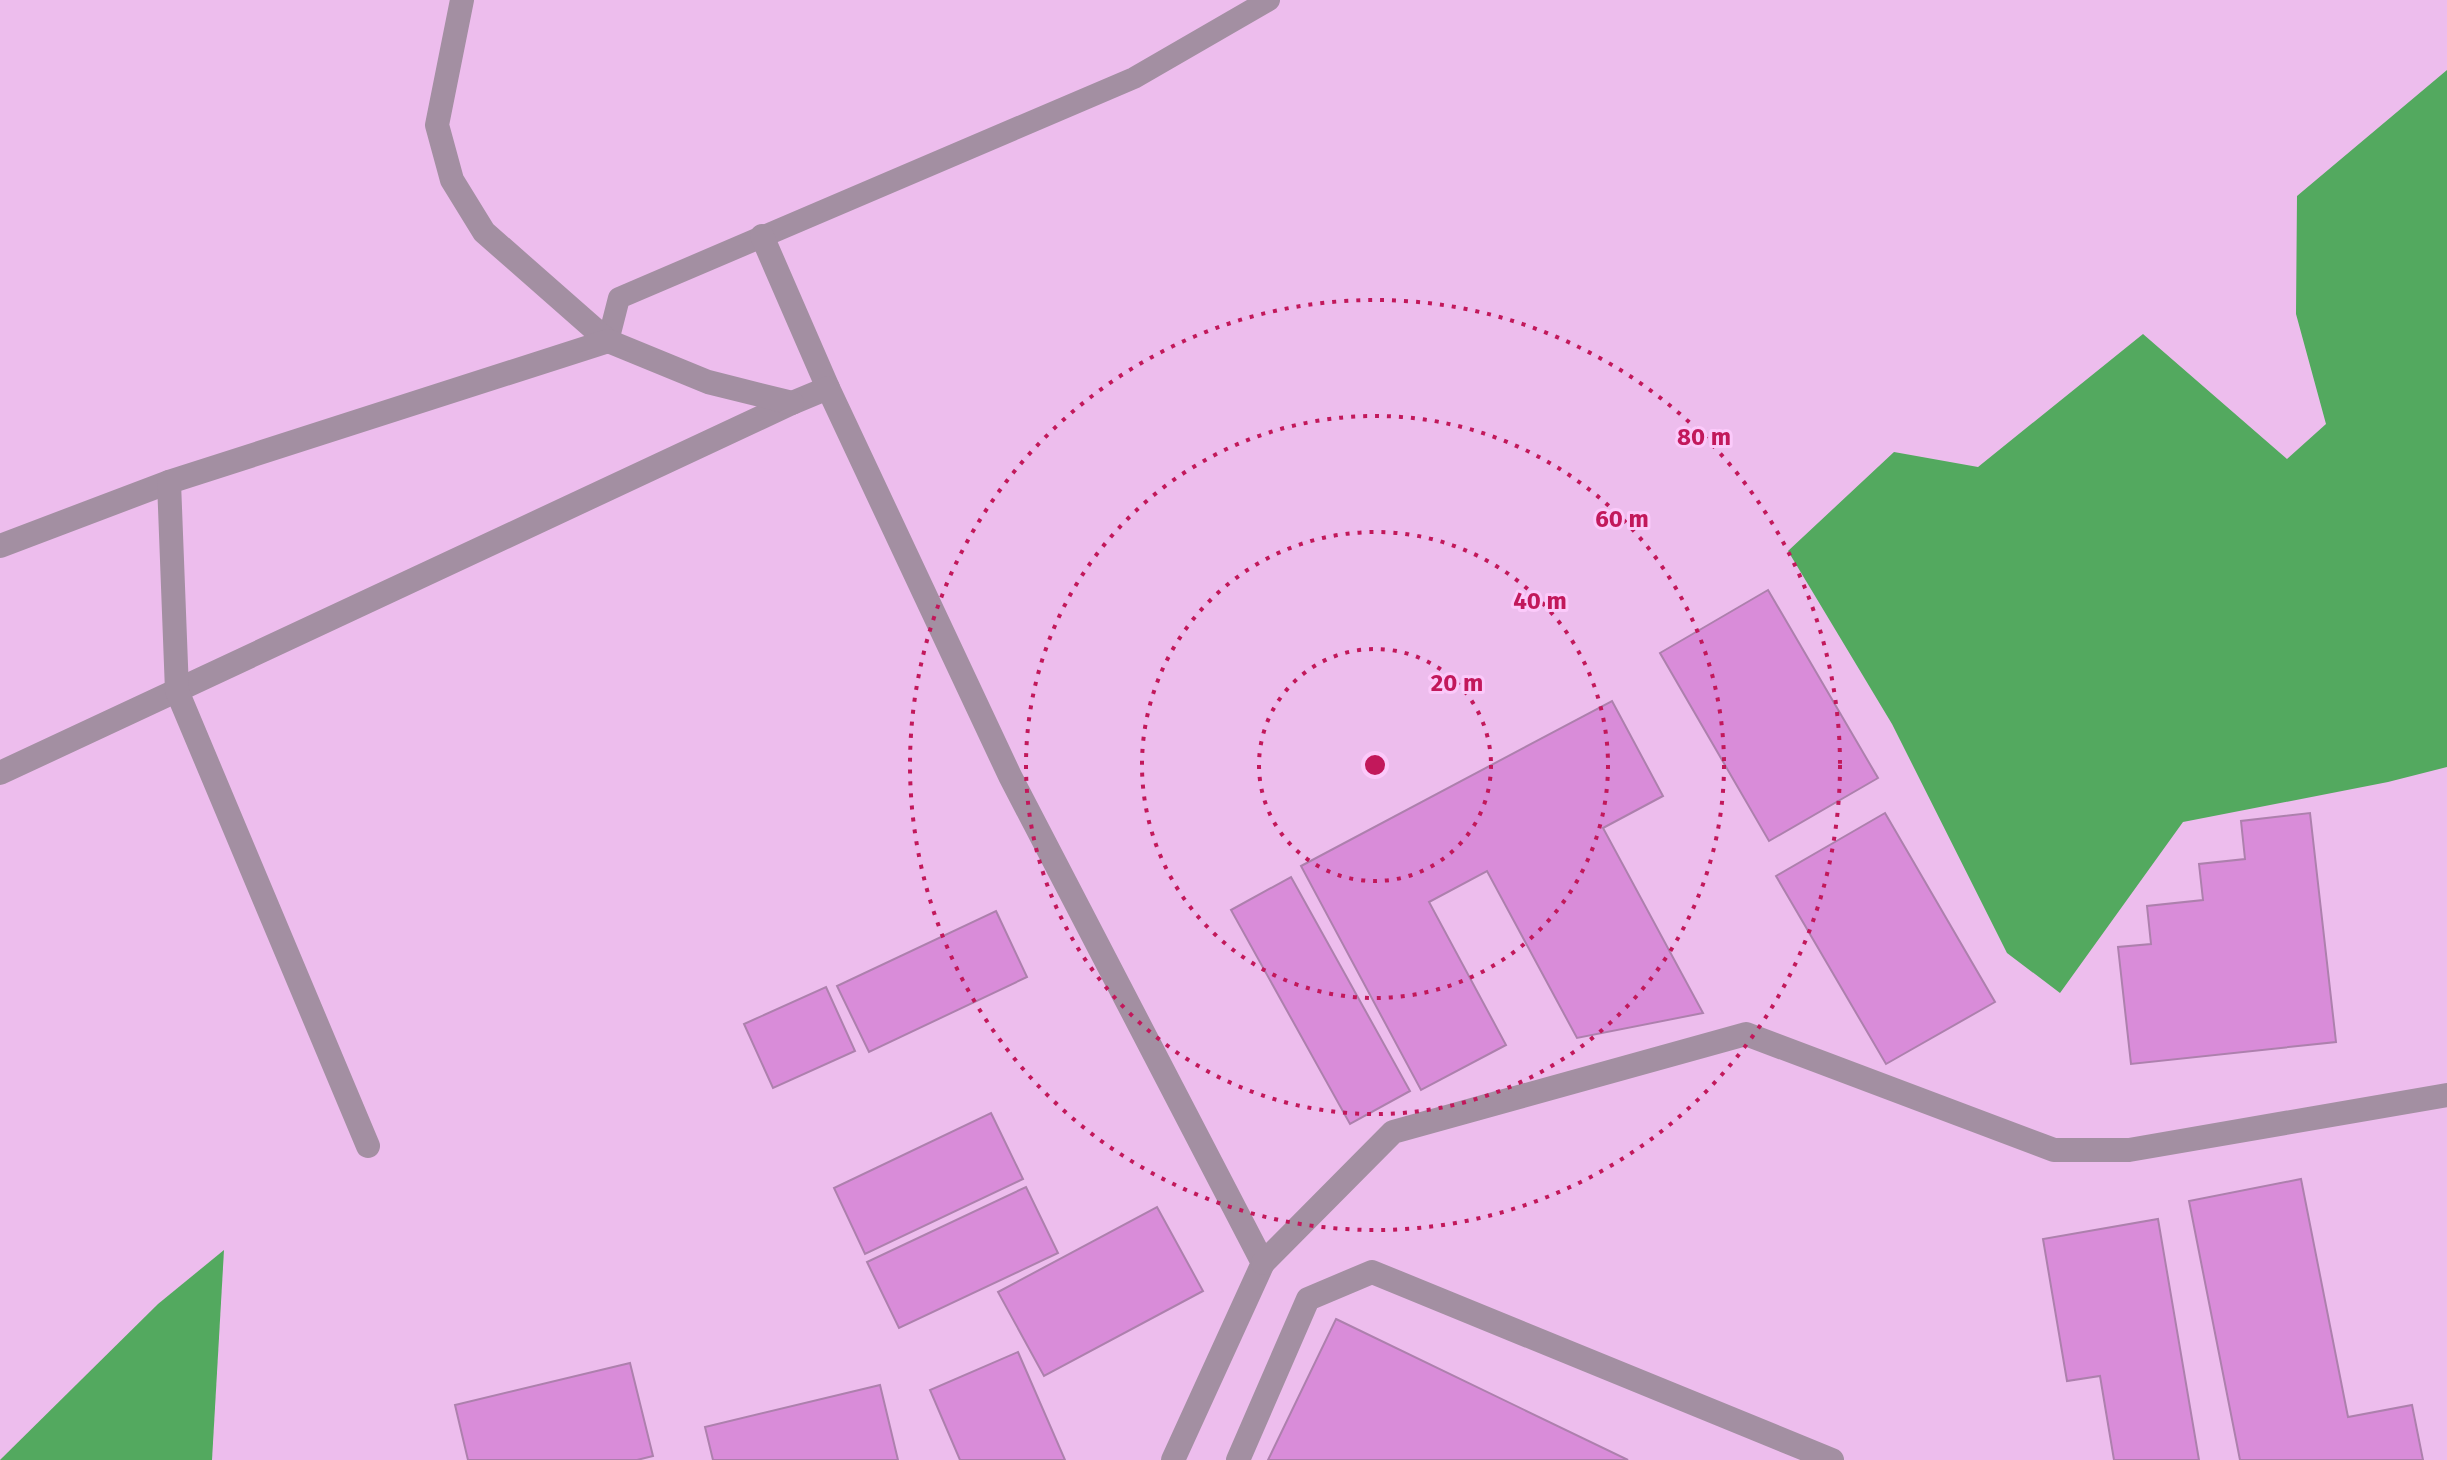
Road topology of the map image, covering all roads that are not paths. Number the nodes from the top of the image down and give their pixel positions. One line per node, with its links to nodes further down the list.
1 (462, 0): 4 (street)
2 (1269, 0): 3 (lane)
3 (762, 236): 4 (lane); 5 (street)
4 (608, 341): 6 (street); 7 (street)
5 (828, 388): 6 (street); 13 (street)
6 (792, 403): 9 (street)
7 (169, 482): 8 (street); 9 (street)
8 (0, 546)
9 (177, 691): 10 (street); 12 (street)
10 (0, 773)
11 (2447, 1095): 13 (street)
12 (368, 1146)
13 (1263, 1263): 14 (street)
14 (1173, 1460)
15 (1238, 1460): 16 (street)
16 (1832, 1460)

